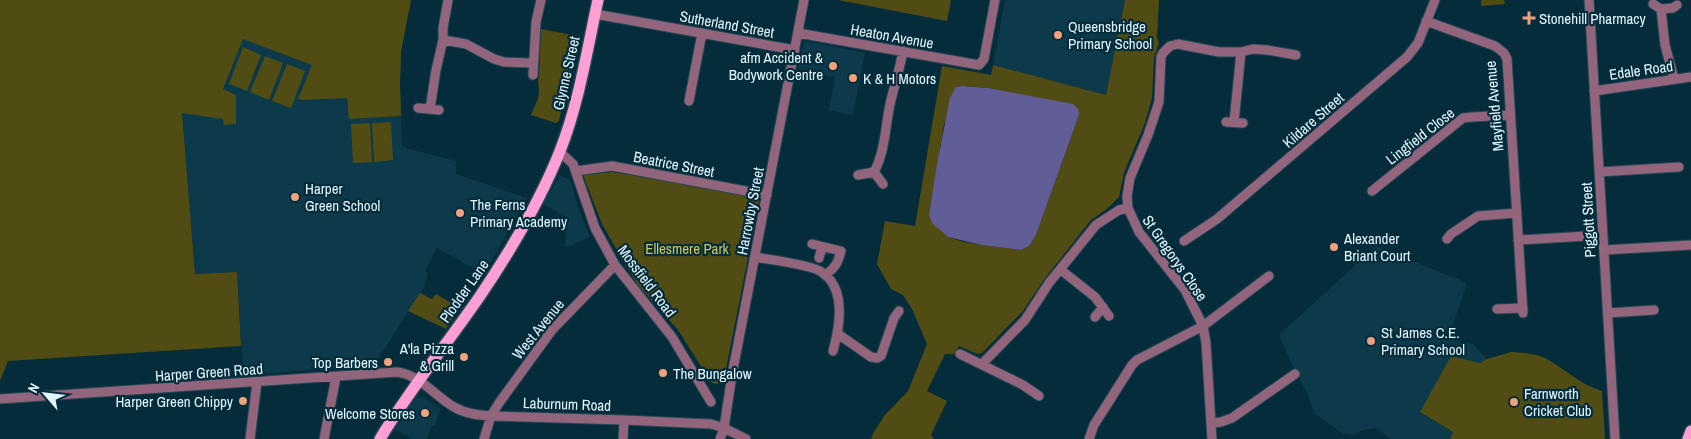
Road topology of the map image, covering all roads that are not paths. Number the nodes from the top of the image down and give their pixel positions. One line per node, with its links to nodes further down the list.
1 (448, 0): 14 (street)
2 (541, 0): 20 (street)
3 (598, 0): 10 (main road, Glynne Street)
4 (804, 0): 13 (street, Harrowby Street)
5 (995, 0): 16 (street, Heaton Avenue)
6 (1423, 0): 8 (street)
7 (1589, 0): 25 (street, Piggott Street)
8 (1434, 2): 11 (street, Kildare Street)
9 (1677, 5): 24 (street)
10 (595, 14): 12 (street, Sutherland Street); 30 (main road, Glynne Street)
11 (1426, 21): 28 (street, Mayfield Avenue); 44 (street, Kildare Street)
12 (702, 33): 15 (street, Sutherland Street); 26 (street)
13 (798, 33): 15 (street, Harrowby Street); 16 (street, Heaton Avenue)
14 (443, 40): 20 (street); 27 (street)
15 (795, 50): 37 (street, Harrowby Street)
16 (903, 51): 33 (street)
17 (1241, 52): 18 (street, St Gregorys Close); 29 (street); 39 (street, St Gregorys Close)
18 (1282, 54): 19 (street, St Gregorys Close); 21 (street)
19 (1296, 56)
20 (533, 63): 22 (street)
21 (1280, 64)
22 (533, 74)
23 (1691, 77): 24 (street, Edale Road)
24 (1674, 79): 25 (street, Edale Road)
25 (1594, 91): 34 (street, Piggott Street)
26 (689, 101)
27 (418, 108)
28 (1510, 115): 38 (street, Lingfield Close); 40 (street, Mayfield Avenue)
29 (1234, 122)
30 (560, 152): 32 (street, Mossfield Road); 70 (main road, Plodder Lane)
31 (1679, 167): 34 (street)
32 (576, 171): 37 (street, Beatrice Street); 51 (street, Mossfield Road)
33 (874, 172): 35 (street); 36 (street)
34 (1599, 172): 41 (street, Piggott Street)
35 (858, 175)
36 (883, 184)
37 (767, 196): 49 (street, Harrowby Street)
38 (1382, 196)
39 (1128, 208): 52 (street); 62 (street, St Gregorys Close)
40 (1517, 213): 42 (street); 43 (street, Mayfield Avenue)
41 (1603, 235): 43 (street); 48 (street, Piggott Street)
42 (1447, 239)
43 (1518, 240): 56 (street, Mayfield Avenue)
44 (1184, 241)
45 (812, 244): 47 (street)
46 (1691, 245): 48 (street)
47 (822, 247): 50 (street); 53 (street)
48 (1604, 250): 59 (street, Piggott Street)
49 (755, 257): 53 (street); 79 (street, Harrowby Street)
50 (819, 258)
51 (614, 265): 74 (street, Mossfield Road); 76 (street, West Avenue)
52 (1061, 270): 55 (street); 66 (street)
53 (825, 275): 63 (street)
54 (1269, 276): 62 (street)
55 (1103, 307): 60 (street); 61 (street)
56 (1497, 309)
57 (1654, 310): 59 (street)
58 (885, 313): 63 (street)
59 (1608, 313): 90 (street, Piggott Street)
60 (1109, 316)
61 (1095, 317)
62 (1204, 326): 78 (street); 88 (street)
63 (838, 334): 64 (street)
64 (833, 350)
65 (960, 354): 66 (street)
66 (982, 364): 72 (street)
67 (1295, 374): 78 (street)
68 (1030, 376): 72 (street)
69 (336, 377): 70 (street, Harper Green Road); 71 (street, Harper Green Road); 82 (street)
70 (418, 381): 76 (street, Laburnum Road); 83 (main road, Plodder Lane)
71 (258, 382): 75 (street, Harper Green Road); 81 (street)
72 (1024, 385): 73 (street)
73 (1039, 396)
74 (712, 397)
75 (0, 399)
76 (491, 416): 77 (street, Laburnum Road); 84 (street, West Avenue)
77 (624, 420): 79 (street, Laburnum Road); 85 (street)
78 (1211, 423): 89 (street)
79 (724, 428): 86 (street, Harrowby Street); 87 (street, Laburnum Road)
80 (1691, 431): 91 (main road)
81 (250, 439)
82 (324, 439)
83 (380, 439)
84 (484, 439)
85 (623, 439)
86 (720, 439)
87 (746, 439)
88 (1089, 439)
89 (1212, 439)
90 (1615, 439)
91 (1688, 439)

